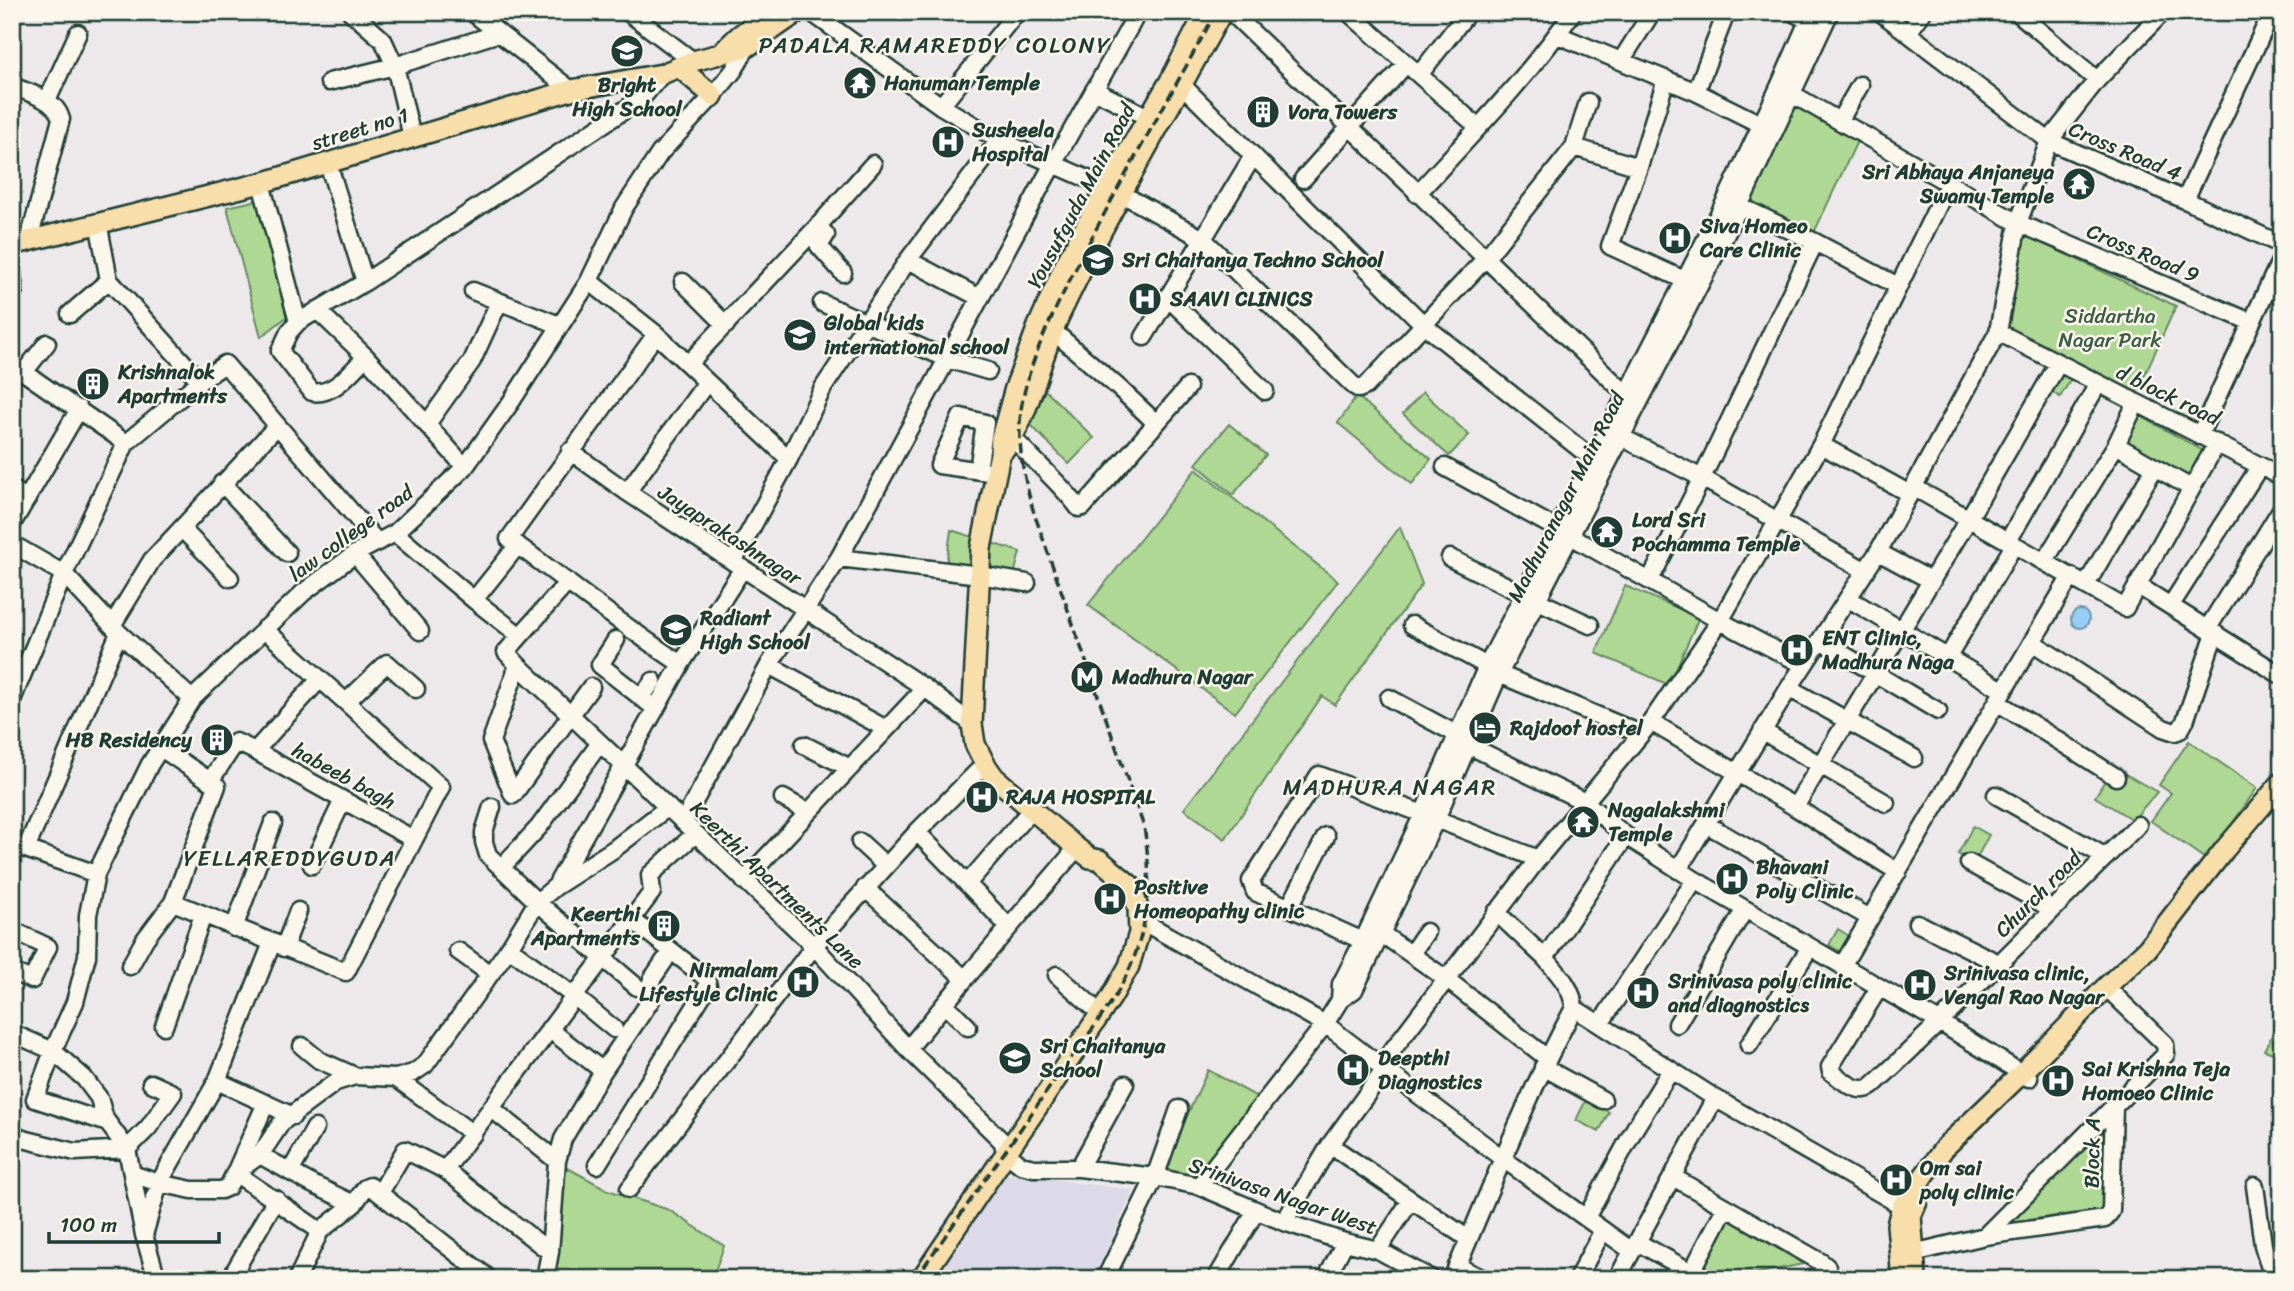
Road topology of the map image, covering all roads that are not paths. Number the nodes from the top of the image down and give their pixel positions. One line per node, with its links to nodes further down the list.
1 (351, 12): 32 (street)
2 (472, 12): 26 (street)
3 (628, 12): 33 (street)
4 (772, 12): 29 (main road, street no 1)
5 (798, 12): 29 (main road, street no 1)
6 (811, 12): 48 (street)
7 (1017, 12): 48 (street)
8 (1138, 12): 42 (street)
9 (1206, 12): 49 (main road, Yousufguda Main Road)
10 (1222, 12): 38 (main road, Yousufguda Main Road)
11 (1231, 12): 51 (street)
12 (1348, 12): 31 (street)
13 (1468, 12): 34 (street)
14 (1573, 12): 28 (street)
15 (1652, 12): 30 (street)
16 (1791, 12): 23 (street)
17 (1830, 12): 43 (street, Madhuranagar Main Road)
18 (1880, 12): 27 (street, Cross Road 4)
19 (1923, 12): 27 (street)
20 (2017, 12): 36 (street)
21 (2158, 14): 36 (street)
22 (2273, 15): 68 (street)
23 (1810, 16): 43 (street, Madhuranagar Main Road)
24 (1723, 21): 44 (street)
25 (78, 33): 46 (street)
26 (499, 33): 32 (street); 41 (street)
27 (1908, 33): 56 (street, Cross Road 4)
28 (1558, 35): 30 (street); 52 (street)
29 (743, 41): 33 (main road, street no 1); 45 (street, law college road)
30 (1621, 61): 35 (street)
31 (1406, 64): 34 (street); 51 (street)
32 (395, 66): 37 (street); 54 (street)
33 (678, 67): 41 (main road, street no 1); 45 (main road); 83 (street)
34 (1419, 75): 52 (street)
35 (1666, 79): 44 (street); 62 (street)
36 (2096, 80): 56 (street)
37 (330, 82)
38 (1182, 85): 58 (street); 66 (main road, Yousufguda Main Road)
39 (1860, 85): 50 (street)
40 (12, 86): 46 (street)
41 (571, 90): 54 (main road, street no 1)
42 (1094, 90): 49 (street); 61 (street)
43 (1786, 91): 50 (street, Cross Road 9); 53 (street, Madhuranagar Main Road)
44 (1696, 92): 53 (street)
45 (713, 96): 82 (street, law college road)
46 (47, 101): 74 (street)
47 (1588, 102): 57 (street)
48 (941, 106): 55 (street)
49 (1148, 117): 66 (main road, Yousufguda Main Road)
50 (1840, 120): 65 (street, Cross Road 9)
51 (1348, 127): 63 (street); 67 (street)
52 (1478, 127): 67 (street)
53 (1769, 128): 69 (street, Madhuranagar Main Road)
54 (412, 136): 59 (main road, street no 1)
55 (999, 141): 61 (street); 79 (street)
56 (2049, 141): 68 (street, Cross Road 4); 71 (street)
57 (1574, 147): 62 (street); 78 (street)
58 (1253, 156): 73 (street); 99 (street)
59 (328, 163): 64 (main road, street no 1); 83 (street)
60 (873, 164): 72 (street)
61 (1052, 164): 66 (street); 88 (street)
62 (1639, 167): 85 (street)
63 (1303, 179)
64 (261, 183): 70 (main road, street no 1); 94 (street)
65 (1949, 183): 71 (street, Cross Road 9); 86 (street)
66 (1114, 191): 73 (street); 100 (main road, Yousufguda Main Road); 132 (main road, Yousufguda Main Road)
67 (1417, 194): 78 (street)
68 (2185, 200): 76 (street, Cross Road 4)
69 (1733, 203): 75 (street); 85 (street, Madhuranagar Main Road)
70 (98, 222): 74 (main road, street no 1); 81 (street)
71 (2018, 223): 95 (street, Cross Road 9); 101 (street)
72 (818, 226): 80 (street); 98 (street)
73 (1203, 239): 89 (street); 99 (street)
74 (21, 242)
75 (1815, 242): 86 (street); 138 (street)
76 (2282, 245)
77 (2282, 257): 95 (street)
78 (1486, 258): 99 (street); 116 (street)
79 (908, 260): 88 (street); 96 (street)
80 (843, 273)
81 (109, 280): 93 (street); 111 (street)
82 (589, 281): 97 (street, law college road); 102 (street)
83 (365, 282): 92 (street)
84 (683, 282): 98 (street)
85 (1692, 284): 116 (street, Madhuranagar Main Road); 122 (street, Madhuranagar Main Road)
86 (1898, 286): 127 (street)
87 (473, 290): 90 (street)
88 (980, 298): 106 (street)
89 (1168, 298): 103 (street); 115 (street)
90 (499, 302): 97 (street); 120 (street)
91 (822, 303): 96 (street)
92 (317, 310): 94 (street); 105 (street)
93 (70, 314)
94 (298, 322): 105 (street)
95 (2251, 322): 123 (street)
96 (866, 323): 106 (street); 130 (street)
97 (559, 325): 134 (street, law college road)
98 (726, 325): 107 (street)
99 (1424, 325): 131 (street)
100 (1052, 330): 119 (street); 124 (main road, Yousufguda Main Road)
101 (1998, 332): 108 (street, d block road); 142 (street)
102 (656, 334): 107 (street); 129 (street)
103 (1144, 337)
104 (47, 342): 109 (street)
105 (366, 357): 120 (street)
106 (947, 359): 110 (street); 159 (street)
107 (688, 364): 112 (street)
108 (2059, 364): 113 (street, d block road); 146 (street)
109 (18, 368): 118 (street)
110 (988, 371)
111 (200, 381): 121 (street); 125 (street)
112 (707, 382): 130 (street); 143 (street)
113 (2098, 384): 117 (street, d block road); 154 (street)
114 (1188, 387): 119 (street)
115 (1265, 391)
116 (1626, 394): 122 (street, Madhuranagar Main Road)
117 (2136, 403): 123 (street, d block road); 128 (street)
118 (79, 409): 125 (street); 144 (street)
119 (1156, 423): 124 (street)
120 (427, 424): 134 (street)
121 (276, 427): 139 (street); 152 (street)
122 (1614, 434): 131 (street, Madhuranagar Main Road); 138 (street); 150 (street, Madhuranagar Main Road)
123 (2199, 436): 126 (street, d block road)
124 (1013, 438): 132 (main road, Yousufguda Main Road)
125 (126, 443): 164 (street)
126 (2217, 443): 133 (street, d block road); 140 (street)
127 (1821, 445): 142 (street); 147 (street)
128 (2116, 445): 136 (street); 161 (street)
129 (570, 452): 143 (street, Jayaprakashnagar); 153 (street)
130 (789, 459): 162 (street)
131 (1594, 460): 150 (street, Madhuranagar Main Road)
132 (991, 466): 165 (main road, Yousufguda Main Road)
133 (2260, 466): 137 (street, d block road); 177 (street)
134 (465, 467): 151 (street, law college road)
135 (1446, 467): 150 (street)
136 (2155, 467): 140 (street); 173 (street)
137 (2282, 477)
138 (1702, 478): 147 (street); 168 (street)
139 (222, 482): 149 (street); 157 (street)
140 (2191, 488): 172 (street)
141 (12, 489): 144 (street)
142 (1912, 491): 146 (street); 156 (street)
143 (627, 492): 162 (street, Jayaprakashnagar)
144 (27, 499): 148 (street)
145 (2282, 508): 185 (street)
146 (1969, 518): 154 (street); 169 (street)
147 (1778, 522): 163 (street); 179 (street)
148 (12, 524)
149 (182, 529): 167 (street); 182 (street)
150 (1563, 532): 168 (street); 174 (street, Madhuranagar Main Road)
151 (395, 533): 152 (street, law college road); 176 (street)
152 (377, 542): 158 (street, law college road)
153 (513, 542): 170 (street); 176 (street)
154 (2011, 543): 161 (street); 191 (street)
155 (12, 544): 164 (street)
156 (1878, 552): 163 (street); 169 (street)
157 (287, 553)
158 (355, 554): 183 (street, law college road); 186 (street)
159 (839, 558): 165 (street); 178 (street)
160 (1450, 558): 174 (street)
161 (2044, 562): 166 (street)
162 (738, 565): 178 (street, Jayaprakashnagar); 192 (street)
163 (1866, 571): 175 (street)
164 (64, 574): 182 (street); 207 (street)
165 (980, 575): 171 (street); 213 (main road, Yousufguda Main Road)
166 (2071, 576): 173 (street); 190 (street)
167 (230, 578)
168 (1650, 580): 179 (street)
169 (1932, 581): 184 (street)
170 (568, 582): 187 (street); 192 (street)
171 (1027, 583)
172 (2137, 584): 173 (street); 177 (street)
173 (2086, 585)
174 (1529, 597): 181 (street); 196 (street, Madhuranagar Main Road)
175 (1849, 598): 184 (street); 189 (street)
176 (474, 600): 187 (street)
177 (2171, 605): 185 (street)
178 (804, 609): 194 (street); 201 (street, Jayaprakashnagar)
179 (1720, 621): 195 (street); 214 (street)
180 (1412, 625): 196 (street)
181 (1590, 625)
182 (116, 629): 206 (street); 252 (street)
183 (264, 629): 199 (street); 206 (street, law college road)
184 (1902, 629): 191 (street); 197 (street)
185 (2211, 630): 190 (street); 198 (street)
186 (420, 631)
187 (519, 635): 193 (street)
188 (616, 640): 209 (street)
189 (1821, 641): 195 (street); 197 (street)
190 (2032, 642): 204 (street)
191 (1948, 657): 204 (street)
192 (681, 664): 209 (street)
193 (518, 665): 211 (street, Keerthi Apartments Lane); 211 (street)
194 (769, 665): 215 (street); 246 (street)
195 (1804, 665): 202 (street)
196 (1493, 670): 214 (street); 217 (street, Madhuranagar Main Road)
197 (1876, 675): 210 (street); 212 (street)
198 (2282, 676)
199 (320, 679): 208 (street); 221 (street)
200 (591, 687): 211 (street)
201 (925, 688): 213 (street, Jayaprakashnagar); 215 (street)
202 (1789, 688): 212 (street); 216 (street)
203 (416, 689): 208 (street)
204 (2000, 696): 228 (street); 262 (street)
205 (1389, 698): 217 (street)
206 (192, 699): 220 (street, law college road)
207 (12, 700)
208 (346, 702): 250 (street)
209 (658, 704): 225 (street)
210 (1938, 711)
211 (569, 715): 218 (street, Keerthi Apartments Lane)
212 (1847, 721): 222 (street); 224 (street)
213 (972, 724): 223 (main road, Yousufguda Main Road)
214 (1646, 728): 227 (street); 235 (street)
215 (886, 729): 226 (street)
216 (1762, 731): 224 (street); 227 (street)
217 (1463, 740): 235 (street); 242 (street, Madhuranagar Main Road)
218 (600, 743): 225 (street, Keerthi Apartments Lane); 260 (street)
219 (804, 745): 226 (street)
220 (161, 748): 229 (street); 263 (street, law college road)
221 (255, 751): 229 (street); 234 (street, habeeb bagh)
222 (1914, 758)
223 (985, 764): 240 (main road, Yousufguda Main Road); 247 (street)
224 (1821, 764): 236 (street); 239 (street)
225 (624, 766): 238 (street, Keerthi Apartments Lane); 267 (street)
226 (849, 768): 241 (street)
227 (1737, 773): 239 (street); 244 (street)
228 (2116, 777)
229 (210, 781): 269 (street)
230 (2282, 782): 253 (main road)
231 (1996, 794): 255 (street)
232 (2282, 796): 253 (main road)
233 (783, 798): 241 (street)
234 (343, 800): 250 (street, habeeb bagh); 258 (street)
235 (1586, 802): 249 (street); 256 (street)
236 (1886, 803)
237 (492, 807): 260 (street)
238 (668, 807): 246 (street, Keerthi Apartments Lane); 267 (street)
239 (1795, 807): 262 (street)
240 (1031, 810): 254 (main road, Yousufguda Main Road); 266 (street)
241 (808, 812): 265 (street)
242 (1429, 817): 256 (street); 271 (street); 285 (street, Madhuranagar Main Road); 286 (street, Madhuranagar Main Road)
243 (273, 823): 282 (street)
244 (1706, 824): 261 (street); 277 (street)
245 (2138, 825): 255 (street, Church road)
246 (689, 828): 265 (street, Keerthi Apartments Lane); 278 (street)
247 (917, 832): 259 (street); 266 (street)
248 (1326, 836): 271 (street)
249 (1626, 836): 261 (street); 294 (street)
250 (413, 839): 287 (street)
251 (860, 842): 259 (street)
252 (19, 846): 263 (street)
253 (2229, 852): 306 (main road)
254 (1083, 853): 279 (main road, Yousufguda Main Road); 281 (street); 310 (main road, Yousufguda Main Road)
255 (2106, 857): 273 (street, Church road)
256 (1538, 859): 275 (street)
257 (1969, 863): 273 (street)
258 (312, 865)
259 (886, 866): 268 (street)
260 (501, 868): 270 (street)
261 (1678, 870): 264 (street)
262 (1898, 872): 277 (street)
263 (96, 874): 324 (street, law college road)
264 (1695, 880): 272 (street); 314 (street)
265 (744, 881): 288 (street, Keerthi Apartments Lane)
266 (967, 884): 281 (street)
267 (555, 887): 270 (street)
268 (865, 888): 288 (street); 303 (street)
269 (173, 902): 276 (street); 297 (street)
270 (537, 902): 290 (street); 293 (street)
271 (1289, 908): 286 (street)
272 (1745, 909): 289 (street); 315 (street)
273 (2052, 909): 296 (street, Church road)
274 (298, 911): 287 (street)
275 (1496, 912): 294 (street); 302 (street)
276 (202, 915): 282 (street); 316 (street)
277 (1870, 918): 298 (street)
278 (631, 919): 293 (street); 352 (street)
279 (1140, 920): 313 (street); 347 (main road)
280 (1917, 923): 296 (street)
281 (1009, 927): 303 (street)
282 (234, 928): 287 (street)
283 (12, 930): 299 (street)
284 (1426, 932): 292 (street)
285 (1382, 934): 292 (street); 308 (street, Madhuranagar Main Road)
286 (1363, 941): 308 (street, Madhuranagar Main Road)
287 (278, 945): 332 (street)
288 (814, 946): 323 (street, Keerthi Apartments Lane); 363 (street)
289 (1810, 947): 298 (street); 321 (street)
290 (509, 948): 300 (street); 307 (street)
291 (458, 951): 300 (street)
292 (1411, 954): 302 (street)
293 (603, 958): 304 (street); 307 (street)
294 (1545, 958): 311 (street)
295 (665, 960): 328 (street)
296 (1998, 963): 312 (street, Church road)
297 (130, 966)
298 (1842, 966): 305 (street)
299 (12, 972)
300 (491, 974): 331 (street)
301 (1057, 975): 310 (street)
302 (1445, 978): 325 (street); 326 (street)
303 (965, 979): 309 (street)
304 (637, 987)
305 (1879, 988): 312 (street); 312 (street, Church road)
306 (2109, 991): 330 (main road); 338 (street)
307 (574, 996): 318 (street); 319 (street)
308 (1339, 1000): 313 (street, Madhuranagar Main Road)
309 (945, 1004): 317 (street); 323 (street)
310 (1093, 1007): 347 (main road, Yousufguda Main Road)
311 (1574, 1008): 314 (street); 325 (street)
312 (1941, 1023): 330 (street)
313 (1325, 1024): 326 (street); 361 (street, Madhuranagar Main Road)
314 (1600, 1024): 327 (street)
315 (1677, 1024)
316 (164, 1026)
317 (968, 1027)
318 (549, 1029): 328 (street); 339 (street)
319 (614, 1029)
320 (12, 1033): 324 (street)
321 (1749, 1045)
322 (302, 1046): 329 (street)
323 (908, 1049): 347 (street, Keerthi Apartments Lane)
324 (53, 1051): 342 (street); 342 (street, law college road)
325 (1545, 1063): 336 (street); 350 (street)
326 (1383, 1067): 346 (street); 350 (street)
327 (1671, 1070): 335 (street); 371 (street)
328 (603, 1071): 351 (street)
329 (355, 1076): 331 (street); 341 (street)
330 (2026, 1076): 368 (main road); 382 (main road)
331 (396, 1077): 345 (street)
332 (217, 1081): 337 (street); 360 (street)
333 (151, 1083): 348 (street)
334 (1125, 1084): 353 (street)
335 (1715, 1098): 359 (street); 368 (street)
336 (1602, 1100)
337 (266, 1103): 341 (street); 357 (street)
338 (2114, 1106): 376 (street, Block A); 376 (street, Block A)
339 (491, 1108): 345 (street); 351 (street)
340 (1179, 1109): 358 (street)
341 (293, 1116): 349 (street)
342 (108, 1124): 348 (street)
343 (315, 1129): 355 (street)
344 (12, 1134): 348 (street)
345 (473, 1134): 354 (street)
346 (1330, 1145): 366 (street); 372 (street)
347 (1004, 1147): 353 (street, Srinivasa Nagar West); 391 (main road, Yousufguda Main Road); 392 (main road)
348 (127, 1149): 356 (street)
349 (260, 1155): 355 (street); 357 (street)
350 (1502, 1158): 371 (street); 377 (street)
351 (557, 1161): 381 (street)
352 (597, 1166)
353 (1079, 1168): 358 (street, Srinivasa Nagar West)
354 (444, 1170): 364 (street); 381 (street)
355 (290, 1172): 367 (street)
356 (132, 1174): 360 (street); 375 (street)
357 (235, 1174): 360 (street); 365 (street)
358 (1155, 1177): 361 (street, Srinivasa Nagar West); 393 (street)
359 (1673, 1177): 369 (street); 379 (street)
360 (159, 1183): 375 (street)
361 (1199, 1186): 370 (street, Srinivasa Nagar West)
362 (2255, 1186): 385 (street)
363 (628, 1189)
364 (380, 1193): 367 (street); 389 (street)
365 (276, 1199): 374 (street); 387 (street)
366 (1411, 1200): 377 (street); 380 (street)
367 (354, 1204): 374 (street)
368 (1902, 1206): 401 (main road)
369 (1725, 1208): 384 (street); 400 (street)
370 (1256, 1211): 372 (street, Srinivasa Nagar West); 394 (street)
371 (1586, 1218): 373 (street)
372 (1284, 1222): 378 (street, Srinivasa Nagar West)
373 (1603, 1230): 379 (street); 398 (street)
374 (320, 1231): 388 (street)
375 (144, 1235): 386 (street)
376 (1985, 1236): 382 (street, Block A)
377 (1467, 1238): 383 (street)
378 (1345, 1242): 380 (street, Srinivasa Nagar West); 395 (street)
379 (1634, 1247): 384 (street); 399 (street)
380 (1378, 1250): 396 (street, Srinivasa Nagar West)
381 (550, 1252): 390 (street)
382 (1913, 1253): 402 (main road)
383 (1454, 1273): 397 (street)
384 (1689, 1276)
385 (2282, 1278)
386 (156, 1279)
387 (230, 1279)
388 (297, 1279)
389 (484, 1279)
390 (545, 1279)
391 (908, 1279)
392 (921, 1279)
393 (1105, 1279)
394 (1216, 1279)
395 (1326, 1279)
396 (1432, 1279)
397 (1483, 1279)
398 (1577, 1279)
399 (1617, 1279)
400 (1809, 1279)
401 (1902, 1279)
402 (1916, 1279)

